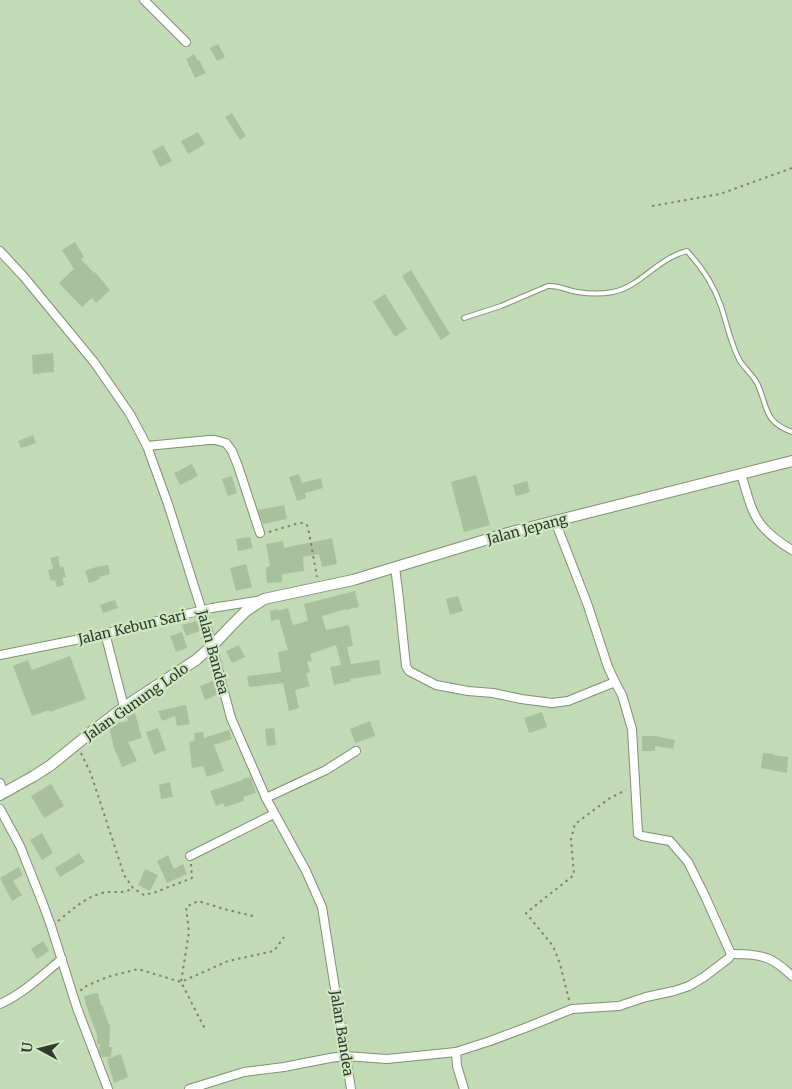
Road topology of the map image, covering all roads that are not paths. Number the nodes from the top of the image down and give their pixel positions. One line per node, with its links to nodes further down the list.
1 (144, 0): 2 (street)
2 (186, 42)
3 (0, 251): 6 (street, Jalan Bandea)
4 (464, 318): 5 (lane)
5 (792, 432)
6 (148, 446): 10 (street); 14 (street, Jalan Bandea)
7 (792, 461): 8 (street, Jalan Jepang)
8 (741, 474): 9 (street, Jalan Jepang); 11 (street)
9 (555, 521): 12 (street, Jalan Jepang); 18 (street)
10 (260, 532)
11 (792, 550)
12 (394, 567): 13 (street, Jalan Jepang); 18 (street)
13 (264, 599): 14 (street, Jalan Kebun Sari); 16 (street, Jalan Gunung Lolo)
14 (202, 610): 15 (street, Jalan Kebun Sari); 16 (street, Jalan Bandea)
15 (105, 633): 17 (street, Jalan Kebun Sari); 19 (street)
16 (212, 646): 19 (street, Jalan Gunung Lolo); 22 (street, Jalan Bandea)
17 (0, 655)
18 (615, 682): 26 (street)
19 (124, 707): 21 (street, Jalan Gunung Lolo)
20 (356, 751): 22 (street)
21 (1, 790)
22 (266, 798): 24 (street, Jalan Bandea)
23 (0, 809): 27 (street)
24 (274, 814): 25 (street); 31 (street, Jalan Bandea)
25 (190, 856)
26 (731, 954): 28 (street); 30 (street)
27 (62, 959): 29 (street); 32 (street)
28 (792, 976)
29 (0, 1004)
30 (456, 1052): 31 (street); 35 (street)
31 (345, 1056): 33 (street); 34 (street, Jalan Bandea)
32 (108, 1089)
33 (189, 1089)
34 (351, 1089)
35 (464, 1089)

